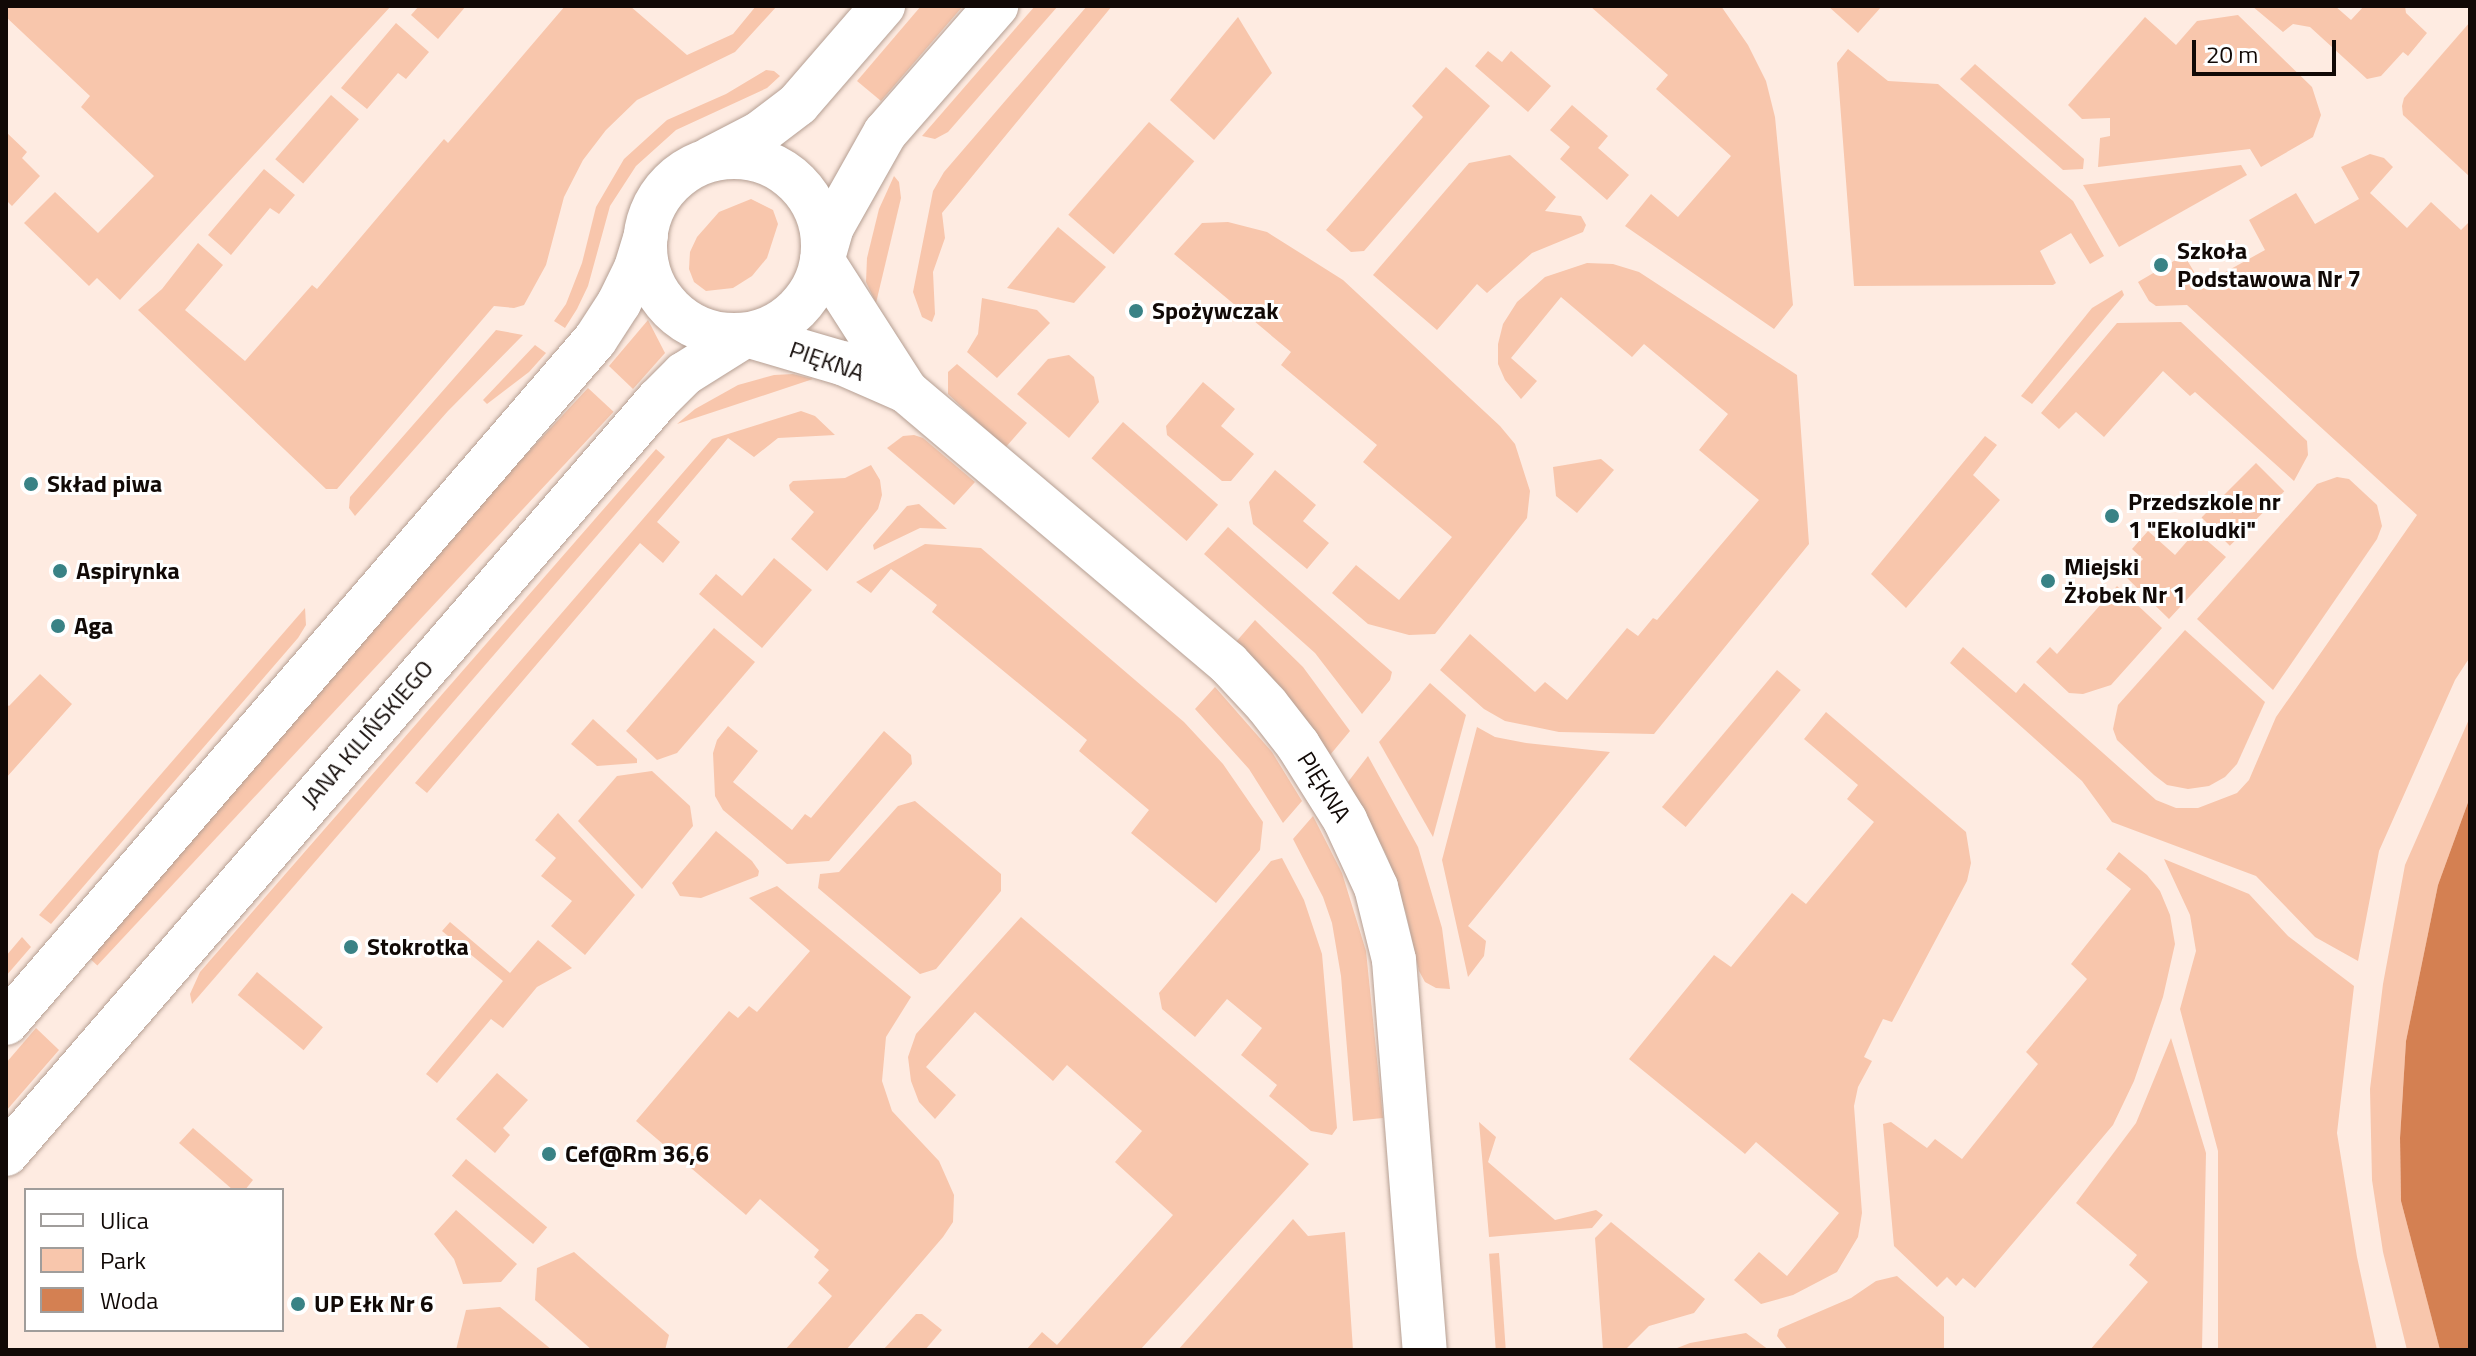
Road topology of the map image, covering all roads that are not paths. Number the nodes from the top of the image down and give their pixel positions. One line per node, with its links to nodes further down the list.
1 (883, 6): 3 (street)
2 (996, 6): 5 (street)
3 (691, 168): 4 (street); 5 (street)
4 (646, 235): 6 (street); 8 (street)
5 (822, 260): 6 (street); 7 (street, PIĘKNA)
6 (746, 335): 7 (street, PIĘKNA); 9 (street, JANA KILIŃSKIEGO)
7 (906, 391): 10 (street, PIĘKNA)
8 (6, 1023)
9 (6, 1154)
10 (1425, 1350)

